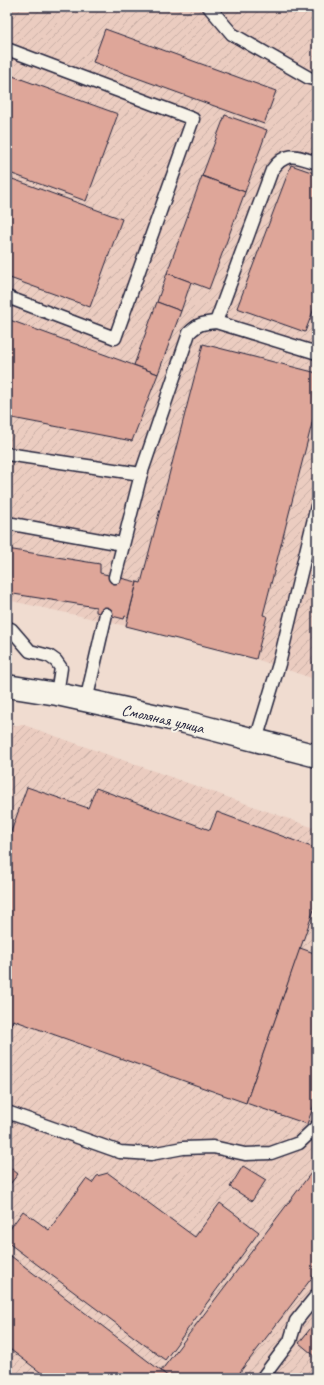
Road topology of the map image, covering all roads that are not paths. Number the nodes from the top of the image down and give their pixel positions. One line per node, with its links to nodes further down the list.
1 (209, 7): 3 (lane)
2 (7, 49): 5 (lane)
3 (317, 80)
4 (317, 163): 6 (lane)
5 (7, 297)
6 (216, 322): 7 (lane); 9 (lane)
7 (317, 353)
8 (7, 454): 9 (lane)
9 (141, 474): 12 (lane)
10 (317, 506): 19 (lane)
11 (7, 523): 12 (lane)
12 (122, 544): 13 (lane)
13 (115, 577)
14 (106, 614): 18 (lane)
15 (7, 628): 17 (lane)
16 (7, 686): 17 (street, Смоляная улица)
17 (57, 694): 18 (street, Смоляная улица)
18 (86, 701): 19 (street, Смоляная улица)
19 (256, 740): 20 (street, Смоляная улица)
20 (317, 756)
21 (7, 1112): 22 (lane)
22 (317, 1126)
23 (317, 1295): 24 (lane)
24 (263, 1377)

